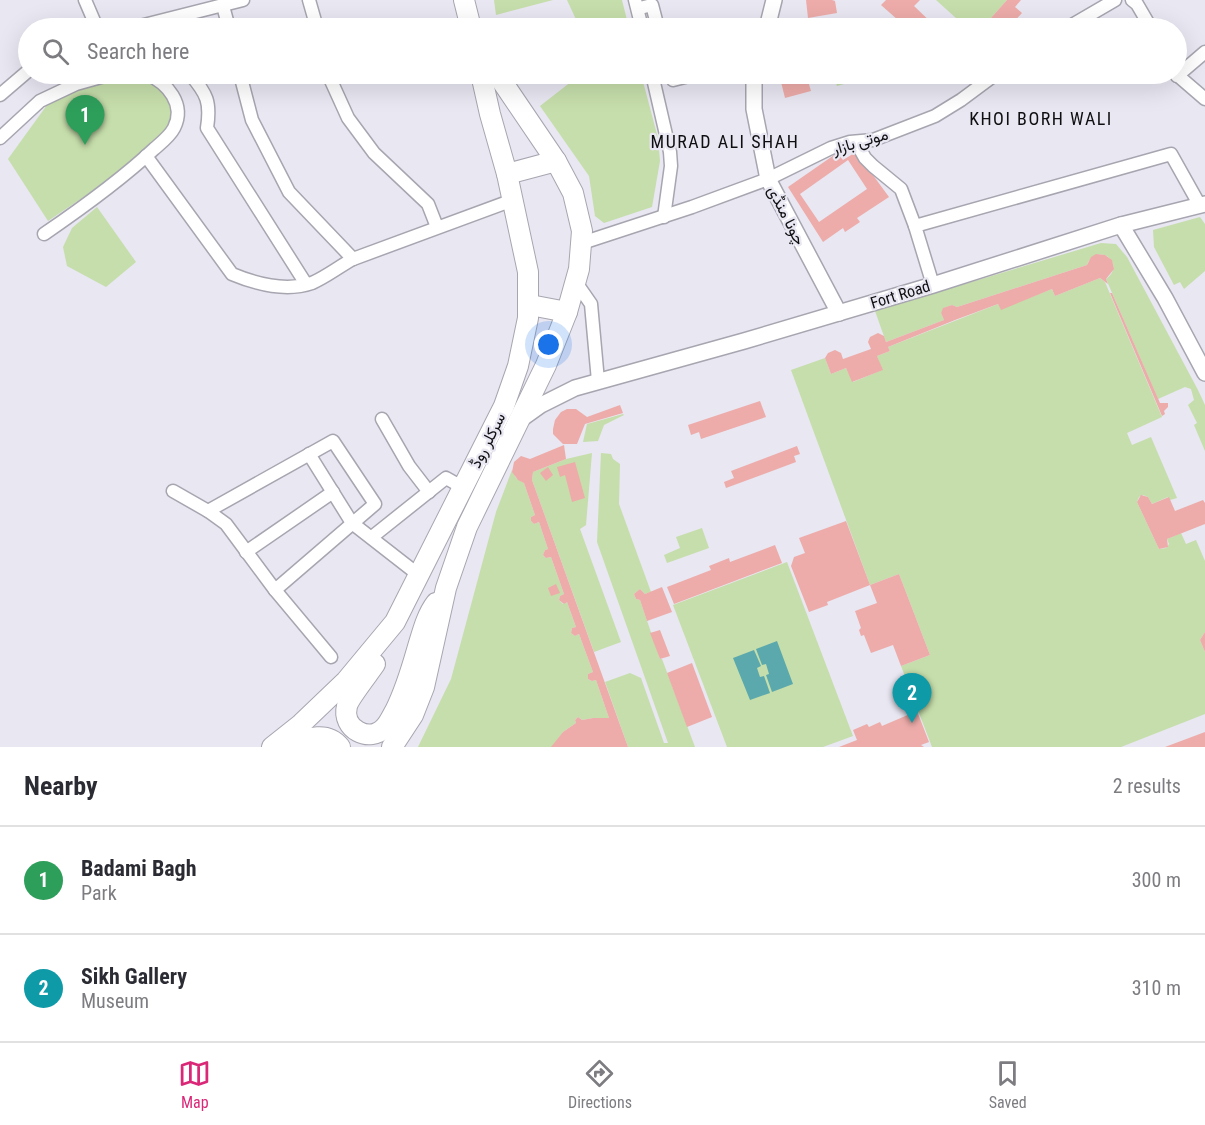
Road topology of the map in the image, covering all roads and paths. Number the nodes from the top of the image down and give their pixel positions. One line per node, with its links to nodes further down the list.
1 (85, 0): 11 (street)
2 (243, 0): 10 (street)
3 (309, 0): 14 (street)
4 (464, 0): 15 (main road)
5 (478, 0): 16 (main road)
6 (774, 0): 18 (street)
7 (1115, 0): 19 (street)
8 (1132, 0): 20 (street)
9 (638, 4): 17 (street)
10 (223, 6): 12 (street); 13 (street)
11 (93, 18)
12 (188, 18)
13 (226, 18)
14 (314, 18)
15 (468, 18)
16 (482, 18)
17 (655, 18)
18 (770, 18)
19 (1084, 18)
20 (1145, 18)
21 (1205, 52): 22 (street)
22 (1187, 66)
23 (18, 80): 35 (street)
24 (76, 84): 37 (street)
25 (165, 84): 39 (street)
26 (198, 84): 53 (street)
27 (243, 84): 51 (street)
28 (333, 84): 48 (street)
29 (483, 84): 41 (main road, سرکلر روڈ)
30 (504, 84): 40 (main road, سرکلر روڈ)
31 (654, 84): 45 (street)
32 (754, 84): 42 (street, چونا منڈی)
33 (983, 84): 38 (street, موتی بازار)
34 (1187, 84): 36 (street)
35 (0, 95)
36 (1205, 99)
37 (0, 138)
38 (856, 142): 42 (street, موتی بازار); 47 (street)
39 (146, 156): 49 (street); 53 (street)
40 (556, 161): 41 (main road); 50 (main road, سرکلر روڈ)
41 (507, 174): 43 (main road, سرکلر روڈ)
42 (768, 179): 45 (street, موتی بازار); 57 (street, چونا منڈی)
43 (513, 200): 48 (street); 55 (main road, سرکلر روڈ)
44 (1202, 204): 46 (street, Fort Road); 47 (street)
45 (664, 217): 50 (street, موتی بازار)
46 (1121, 225): 54 (street, Fort Road); 58 (street)
47 (915, 226): 54 (street)
48 (437, 227): 51 (street)
49 (44, 234)
50 (582, 243): 52 (main road, سرکلر روڈ)
51 (353, 259): 53 (street)
52 (575, 281): 56 (main road, سرکلر روڈ); 59 (street)
53 (306, 284)
54 (933, 285): 57 (street, Fort Road)
55 (530, 305): 56 (main road); 63 (main road, سرکلر روڈ)
56 (567, 312): 61 (main road, سرکلر روڈ)
57 (839, 313): 59 (street, Fort Road)
58 (1205, 373)
59 (598, 381): 61 (street, Fort Road)
60 (382, 419): 66 (street)
61 (519, 420): 72 (main road, سرکلر روڈ)
62 (309, 454): 65 (street); 67 (street); 68 (street)
63 (462, 487): 66 (street); 71 (main road, سرکلر روڈ)
64 (173, 491): 67 (street)
65 (333, 492): 68 (street); 70 (street)
66 (429, 492): 69 (street)
67 (208, 511): 70 (street)
68 (352, 523): 69 (street); 73 (street)
69 (372, 537): 71 (street)
70 (246, 552): 73 (street)
71 (420, 576): 74 (main road, سرکلر روڈ)
72 (446, 588): 74 (main road); 79 (main road, سرکلر روڈ)
73 (275, 590): 75 (street)
74 (395, 622): 76 (main road, سرکلر روڈ)
75 (331, 657)
76 (272, 747)
77 (294, 747): 78 (main road)
78 (340, 747)
79 (392, 747)

